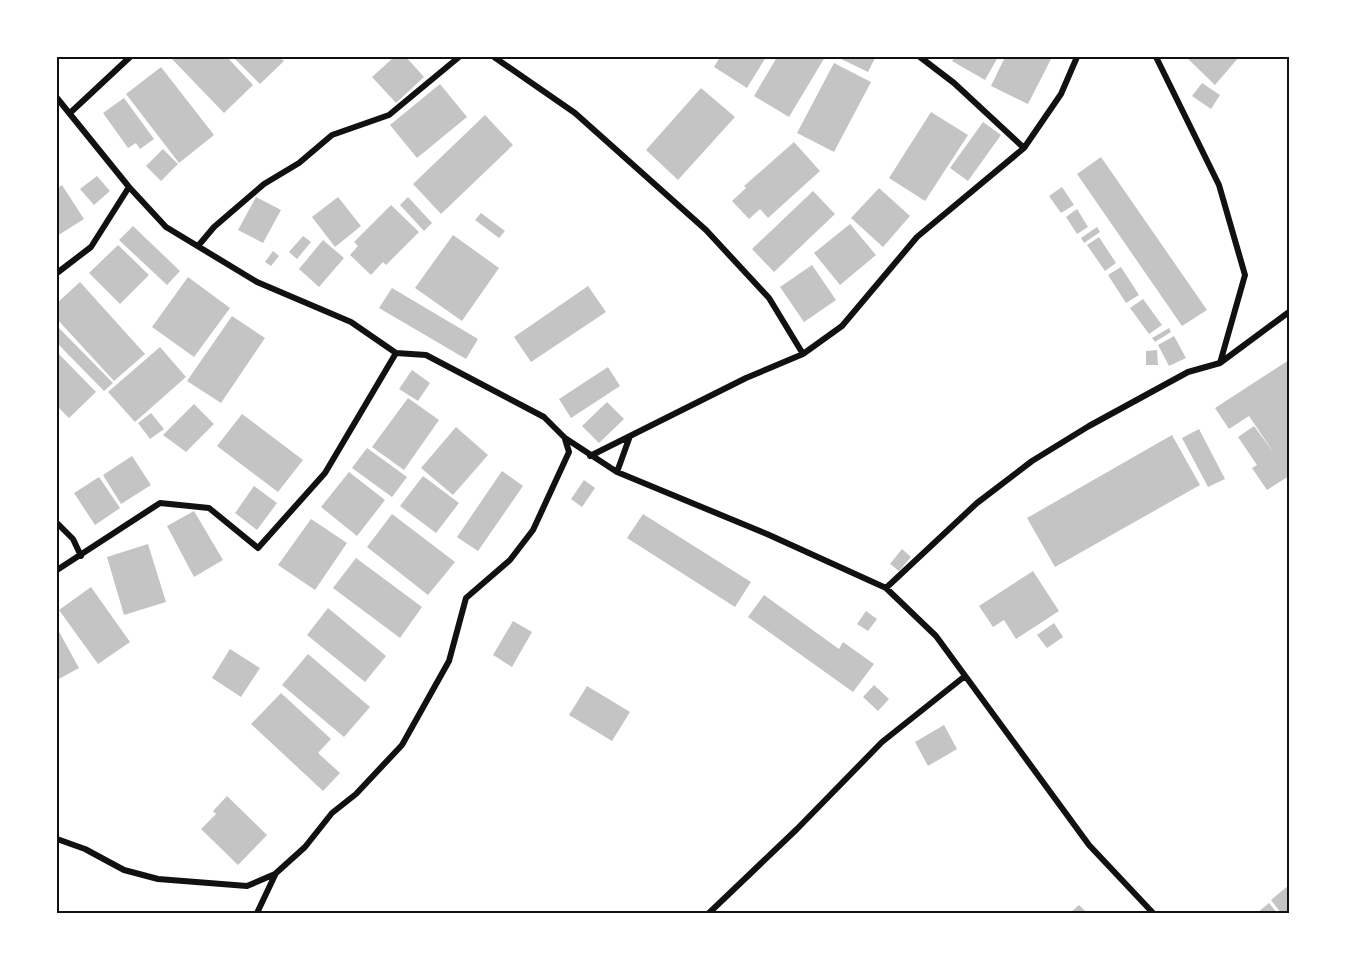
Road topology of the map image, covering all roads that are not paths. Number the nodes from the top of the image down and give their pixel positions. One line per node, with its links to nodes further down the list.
1 (130, 57): 8 (street)
2 (459, 57): 11 (street)
3 (494, 57): 15 (street)
4 (920, 57): 9 (street)
5 (1077, 57): 9 (street)
6 (1156, 57): 16 (street)
7 (57, 98): 8 (street)
8 (70, 113): 10 (street)
9 (1024, 148): 15 (street)
10 (129, 187): 11 (street); 12 (street)
11 (198, 246): 14 (street)
12 (57, 273)
13 (1289, 312): 16 (street)
14 (396, 353): 18 (street); 22 (street)
15 (803, 354): 17 (street)
16 (1220, 363): 24 (street)
17 (630, 435): 19 (street); 20 (street)
18 (565, 438): 19 (street); 27 (street)
19 (590, 456): 20 (street)
20 (617, 472): 24 (street)
21 (57, 523): 22 (street)
22 (81, 556): 23 (street)
23 (57, 570)
24 (886, 588): 25 (street)
25 (964, 675): 29 (street); 30 (street)
26 (57, 839): 27 (street)
27 (275, 874): 28 (street)
28 (257, 913)
29 (709, 913)
30 (1153, 913)

